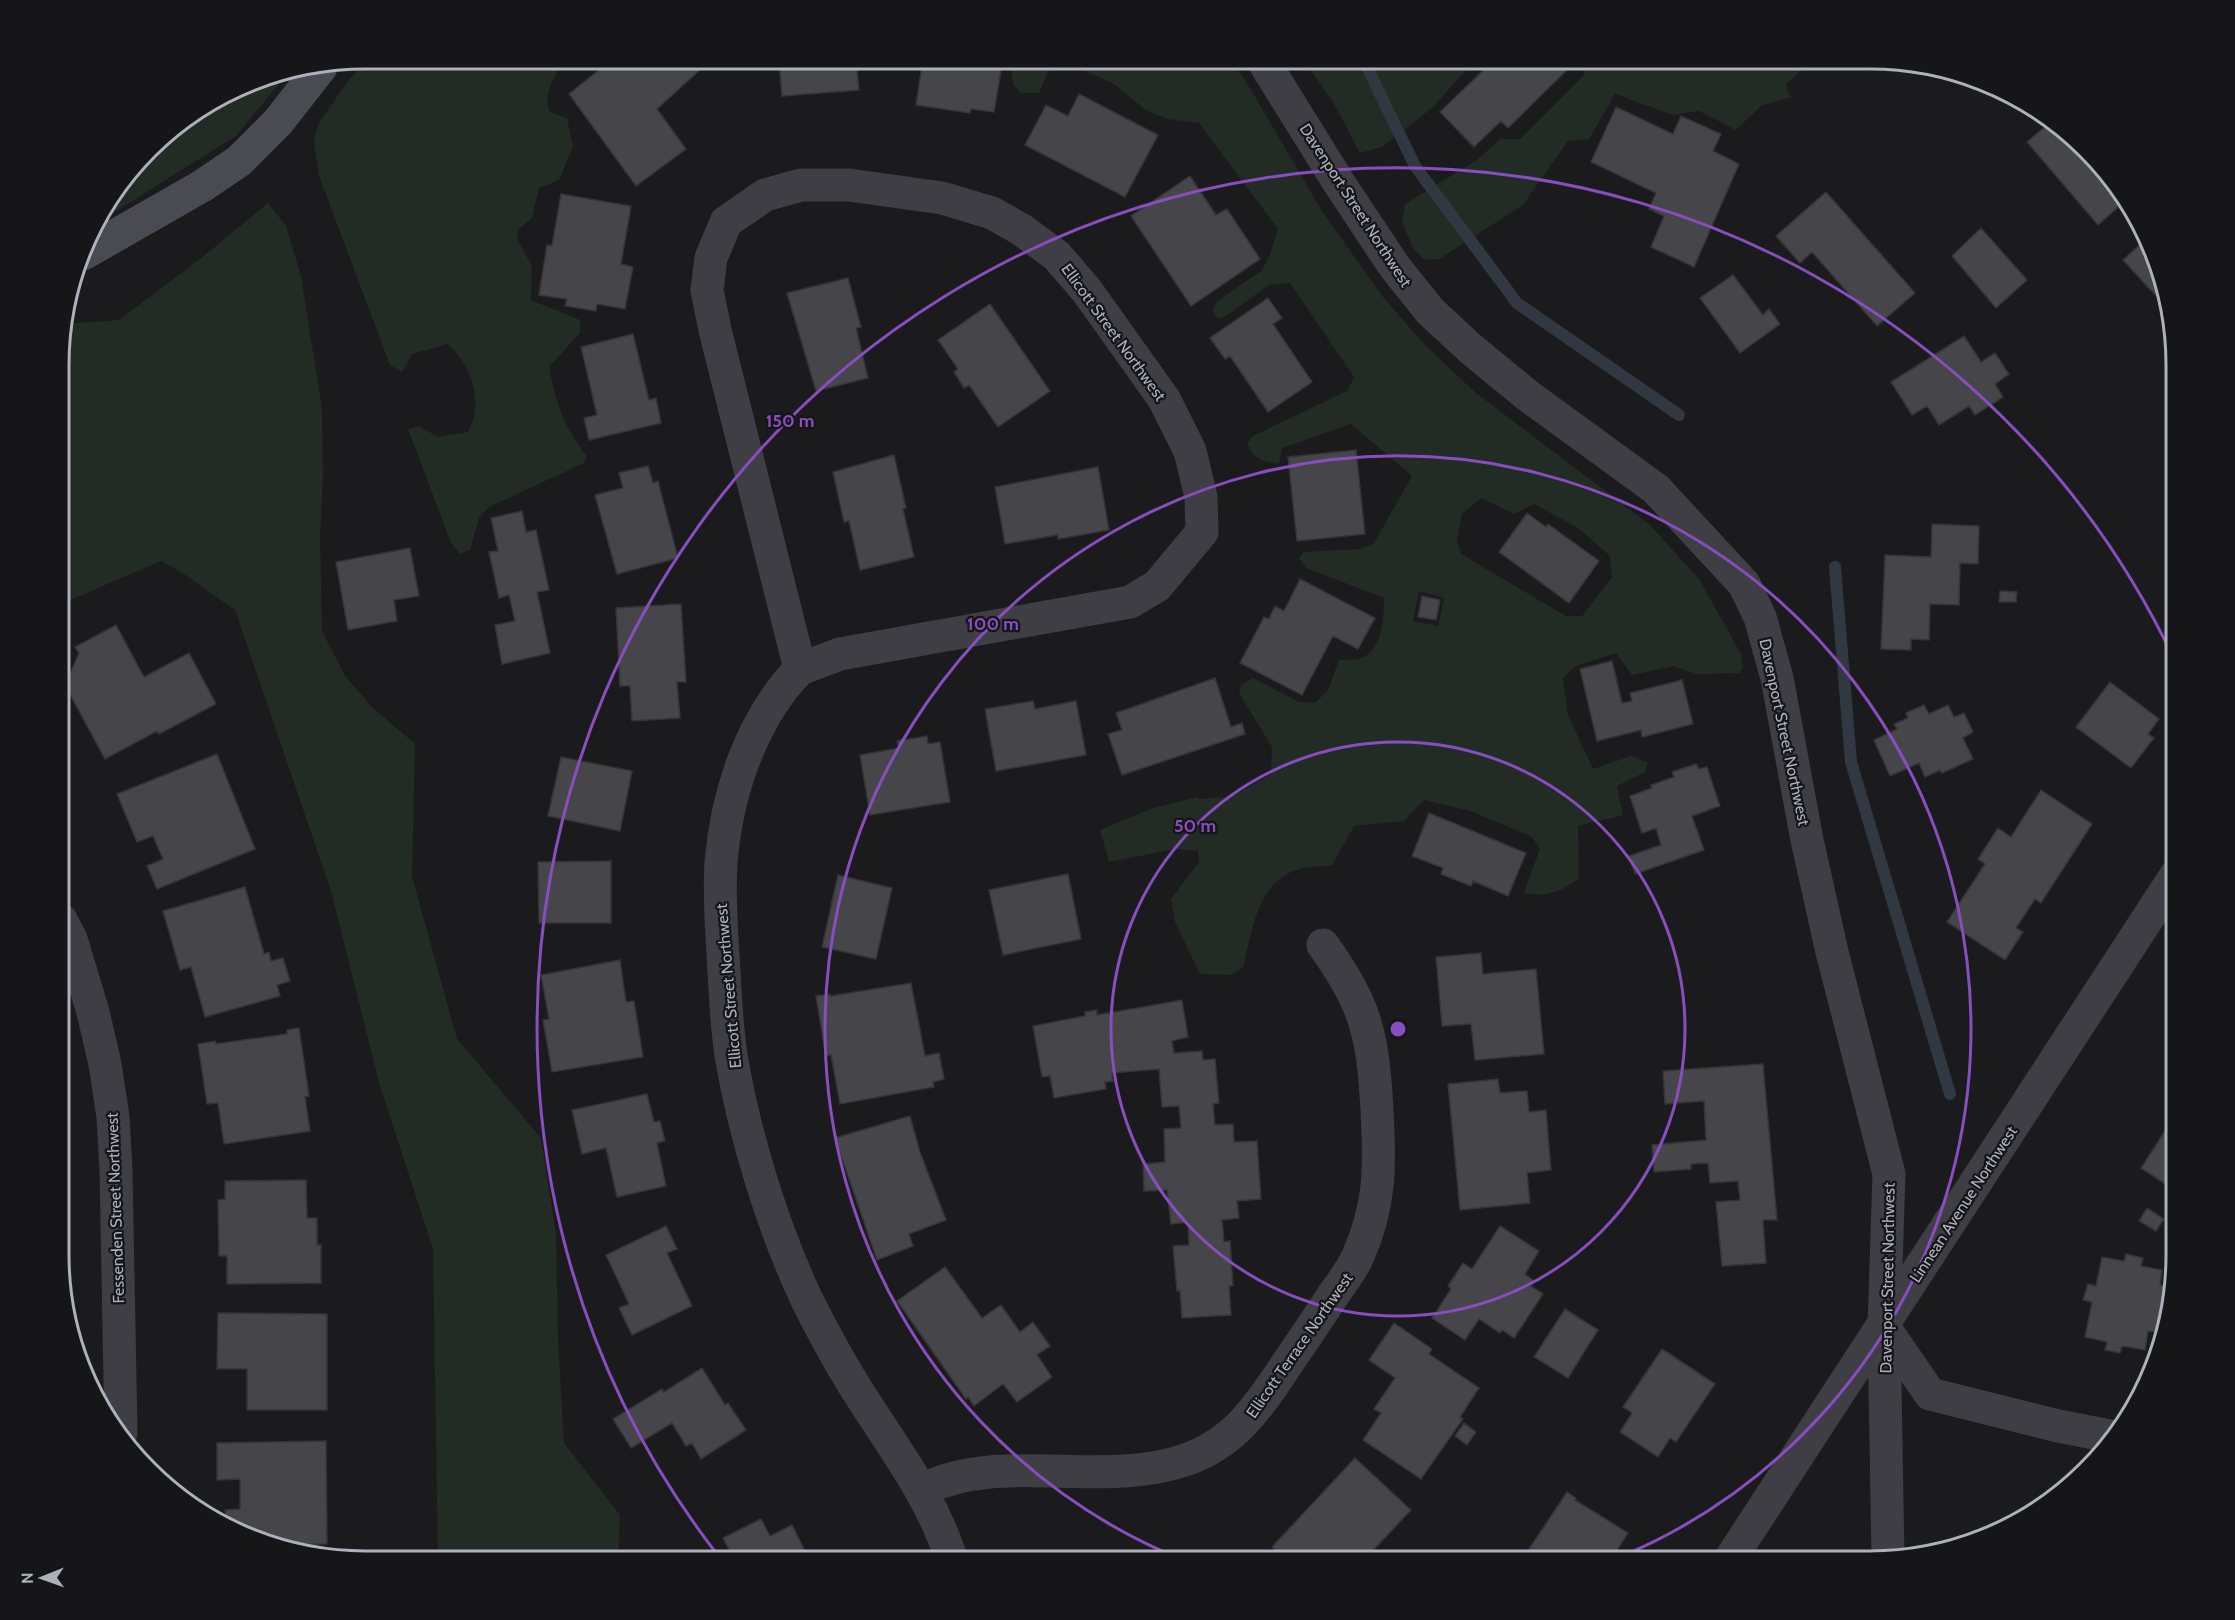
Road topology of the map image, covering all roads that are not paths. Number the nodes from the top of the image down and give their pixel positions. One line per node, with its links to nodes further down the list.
1 (1268, 69): 8 (street, Davenport Street Northwest)
2 (316, 74): 3 (main road)
3 (94, 248)
4 (800, 669): 4 (street, Ellicott Street Northwest); 11 (street, Ellicott Street Northwest)
5 (2166, 890): 8 (street, Linnean Avenue Northwest)
6 (69, 935): 9 (street, Fessenden Street Northwest)
7 (1323, 945): 11 (street, Ellicott Terrace Northwest)
8 (1884, 1326): 10 (street); 12 (street, Davenport Street Northwest); 14 (street, Linnean Avenue Northwest)
9 (121, 1422)
10 (2105, 1435)
11 (922, 1490): 13 (street, Ellicott Street Northwest)
12 (1888, 1550)
13 (948, 1551)
14 (1736, 1551)

